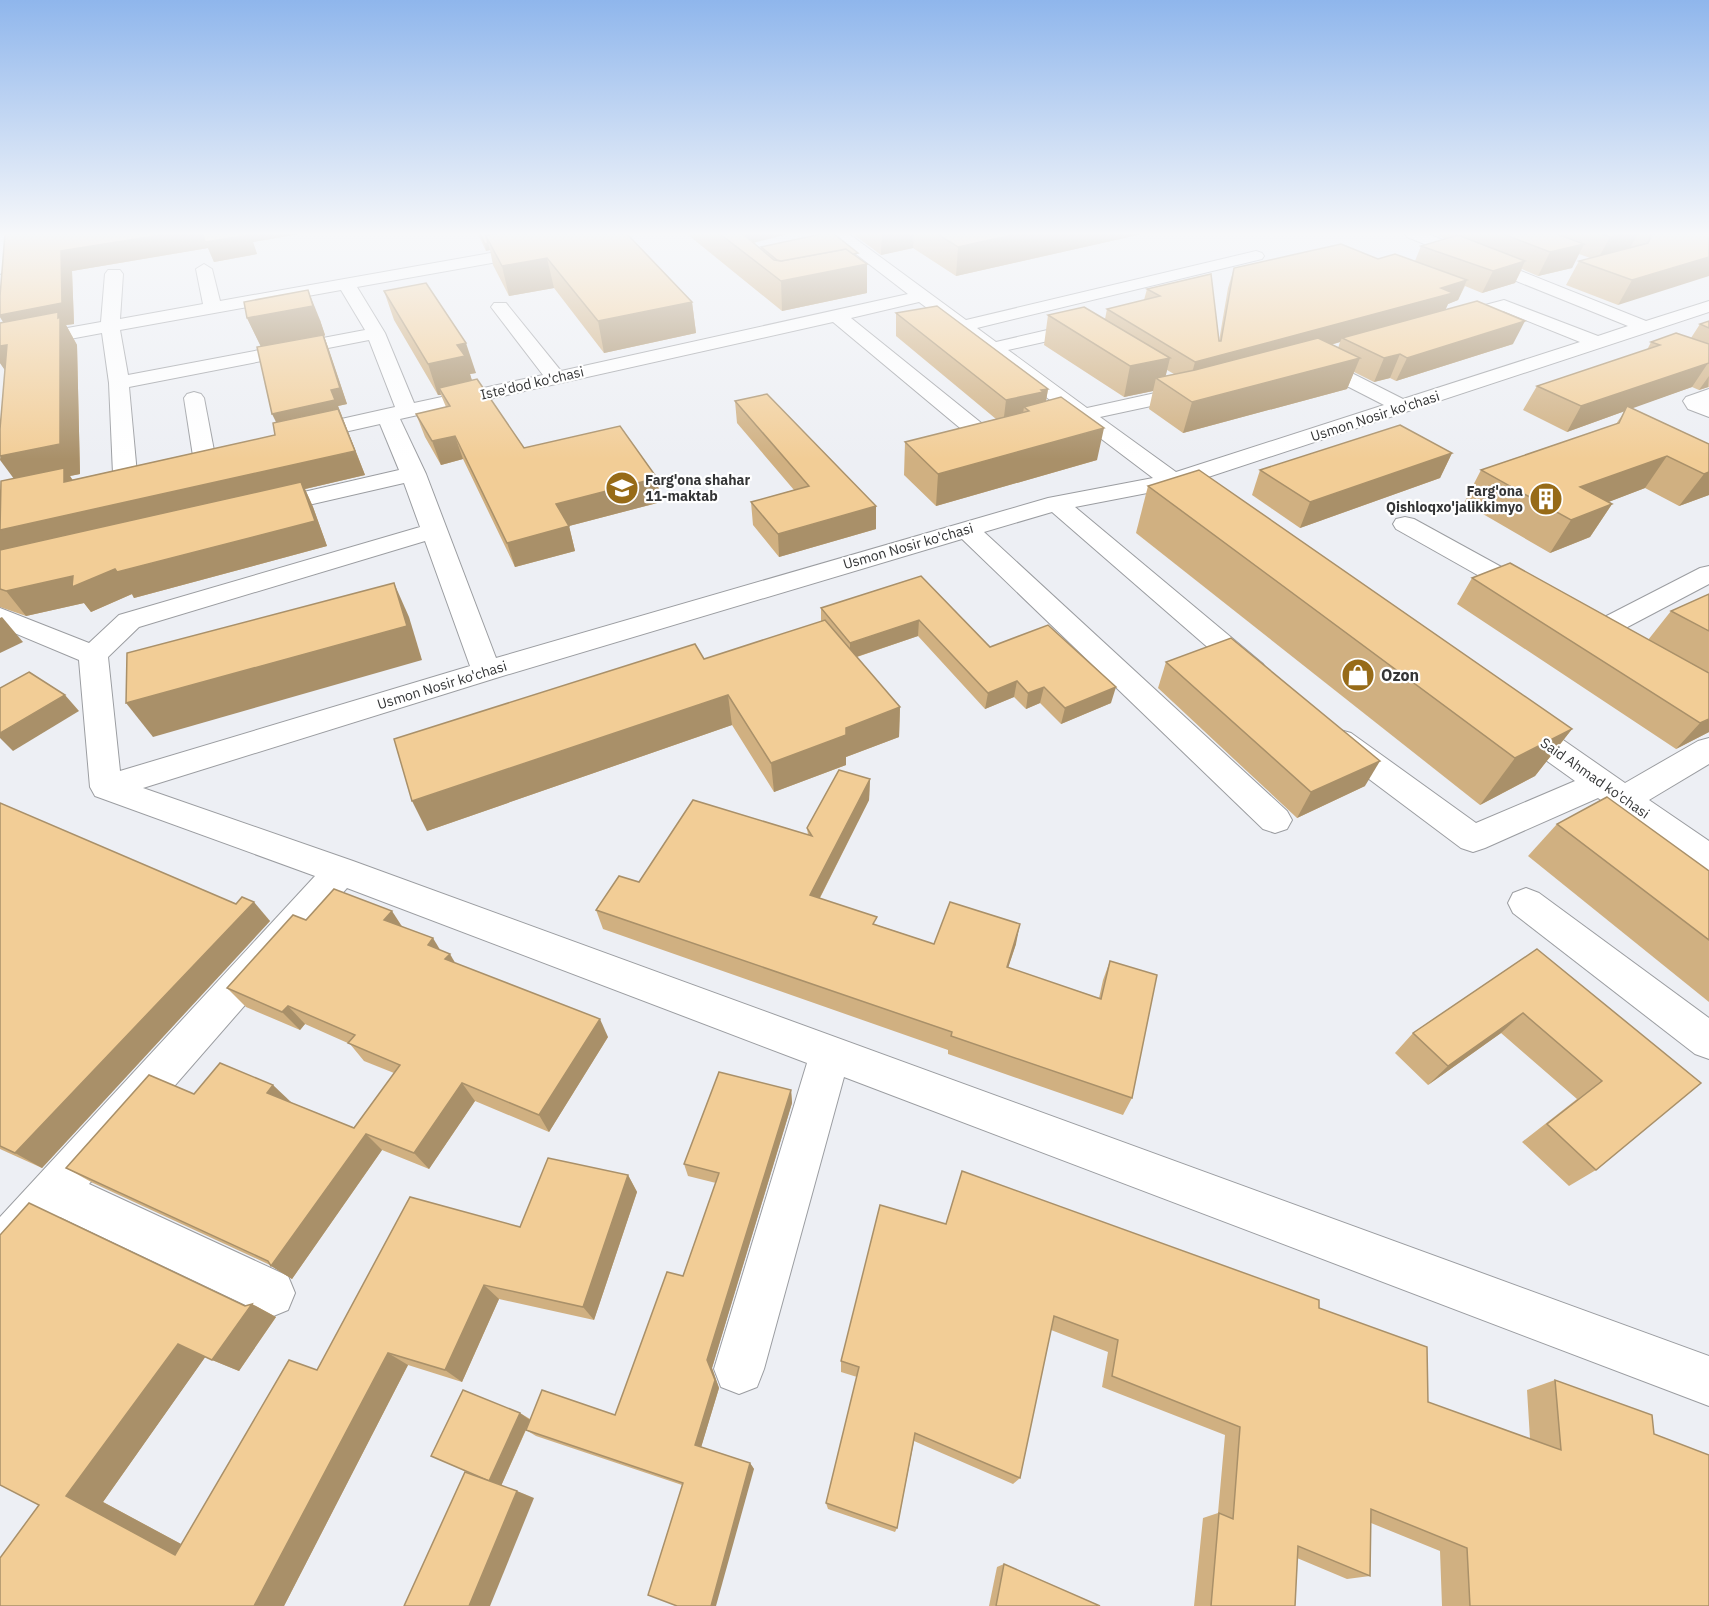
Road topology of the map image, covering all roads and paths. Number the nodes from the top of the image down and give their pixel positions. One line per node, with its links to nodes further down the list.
1 (112, 309): 15 (street)
2 (198, 309): 15 (street)
3 (362, 309): 16 (street)
4 (502, 309): 26 (street)
5 (863, 309): 12 (street, Iste'dod ko'chasi)
6 (940, 309): 14 (street)
7 (1034, 309): 14 (street)
8 (1490, 309): 13 (street)
9 (1514, 309): 19 (street)
10 (1590, 309): 17 (street)
11 (1702, 309): 17 (street, Usmon Nosir ko'chasi)
12 (836, 315): 26 (street, Iste'dod ko'chasi); 37 (street)
13 (1436, 324)
14 (963, 326): 21 (street)
15 (111, 327): 20 (street); 27 (street)
16 (376, 333): 27 (street); 34 (street)
17 (1641, 335): 19 (street, Usmon Nosir ko'chasi)
18 (1101, 340): 21 (street)
19 (1597, 342): 32 (street, Usmon Nosir ko'chasi)
20 (0, 346)
21 (993, 348): 35 (street)
22 (1334, 353): 23 (street)
23 (1311, 360): 24 (street); 32 (street)
24 (1288, 366)
25 (1158, 375): 29 (street)
26 (556, 378): 34 (street, Iste'dod ko'chasi)
27 (119, 383): 40 (street)
28 (1209, 387): 29 (street)
29 (1186, 393): 35 (street)
30 (1709, 394): 33 (street)
31 (194, 398): 39 (street)
32 (1403, 408): 42 (street, Usmon Nosir ko'chasi)
33 (1709, 411)
34 (397, 413): 38 (street, Iste'dod ko'chasi); 41 (street)
35 (1082, 414): 36 (street); 42 (street)
36 (1050, 422)
37 (1028, 428)
38 (343, 435)
39 (204, 456): 39 (street)
40 (125, 474): 40 (street)
41 (414, 474): 45 (street); 48 (street)
42 (1173, 481): 43 (street); 44 (street, Usmon Nosir ko'chasi)
43 (1202, 502)
44 (1056, 503): 47 (street, Usmon Nosir ko'chasi); 55 (street)
45 (242, 514)
46 (1405, 524): 50 (street)
47 (966, 529): 54 (street, Usmon Nosir ko'chasi); 61 (street)
48 (433, 531): 52 (street); 54 (street)
49 (1709, 574): 53 (street)
50 (1546, 603)
51 (0, 617): 52 (street)
52 (93, 655): 59 (street)
53 (1638, 655)
54 (486, 671): 59 (street, Usmon Nosir ko'chasi)
55 (1278, 691)
56 (1504, 715): 60 (street, Said Ahmad ko'chasi)
57 (1322, 729): 60 (street)
58 (1709, 749): 60 (street)
59 (106, 788): 63 (street)
60 (1613, 791): 62 (street, Said Ahmad ko'chasi)
61 (1275, 820)
62 (1709, 859)
63 (341, 871): 66 (street); 67 (street)
64 (1526, 903): 65 (street)
65 (1709, 1041)
66 (830, 1053): 70 (street); 71 (street)
67 (53, 1190): 68 (street); 69 (street)
68 (0, 1251)
69 (272, 1293)
70 (739, 1369)
71 (1709, 1381)

